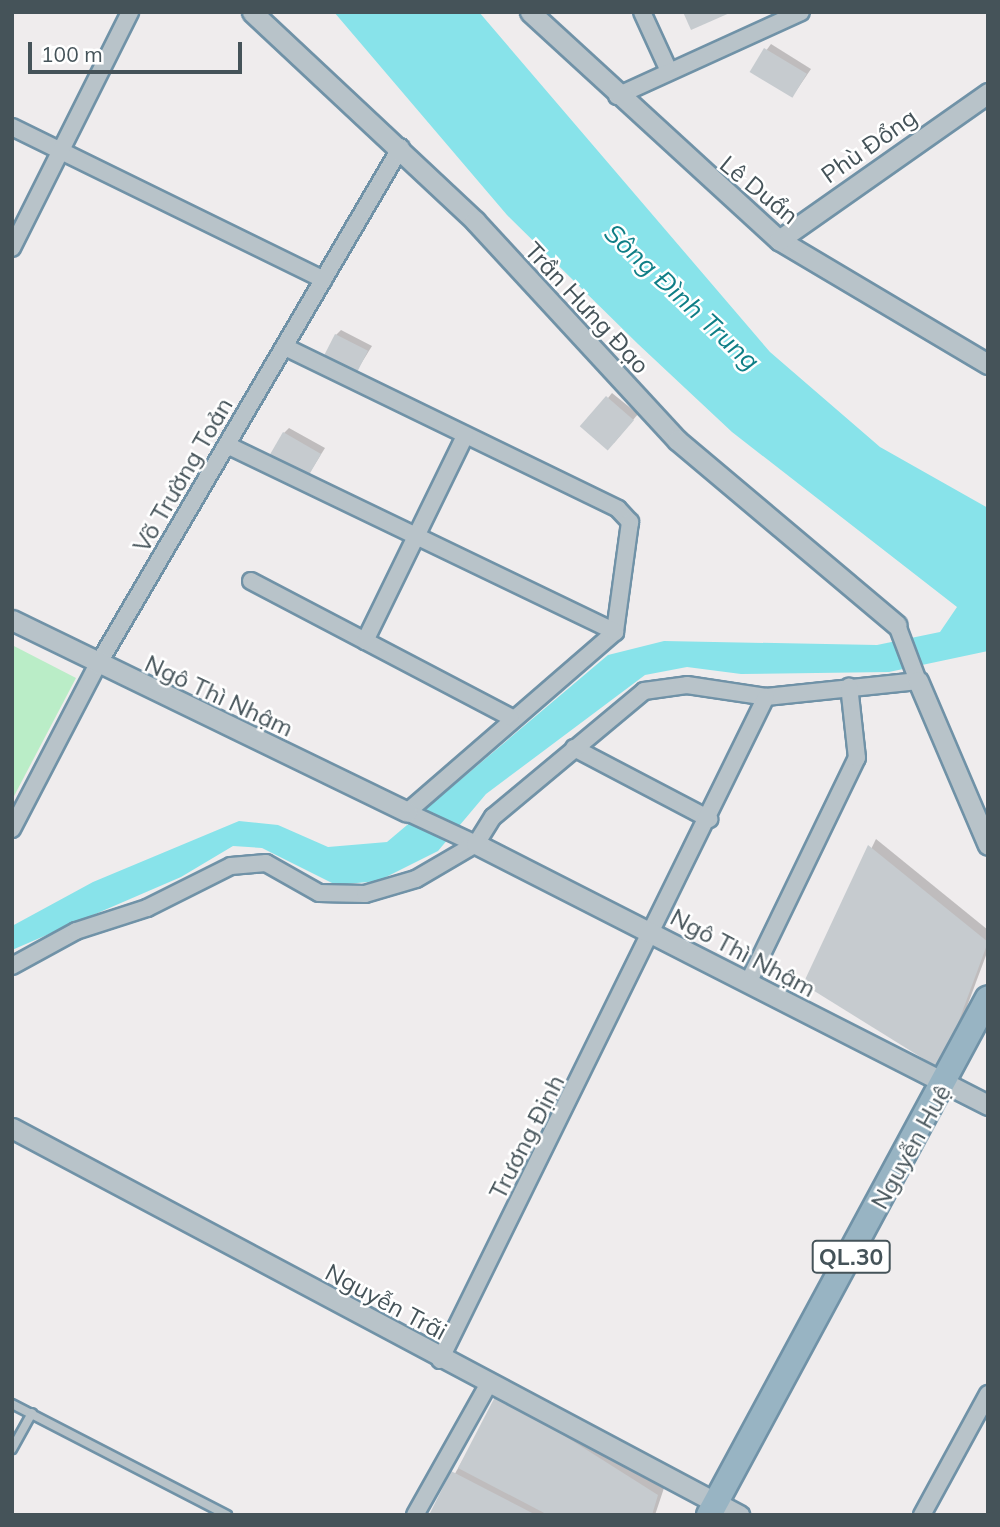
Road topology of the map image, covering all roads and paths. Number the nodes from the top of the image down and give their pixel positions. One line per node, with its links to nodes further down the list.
1 (252, 12): 10 (street, Trần Hưng Đạo)
2 (530, 12): 8 (street, Lê Duẩn)
3 (642, 12): 6 (street)
4 (802, 12): 6 (street)
5 (122, 15): 11 (street)
6 (669, 71): 8 (street)
7 (988, 93): 12 (street, Phù Đổng)
8 (617, 96): 12 (street, Lê Duẩn)
9 (12, 127): 11 (street)
10 (401, 147): 14 (street, Võ Trường Toản); 22 (street, Trần Hưng Đạo)
11 (64, 150): 13 (street); 14 (street)
12 (779, 240): 16 (street, Lê Duẩn)
13 (12, 248)
14 (324, 280): 15 (street, Võ Trường Toản)
15 (285, 347): 17 (street); 18 (street, Võ Trường Toản)
16 (988, 364)
17 (465, 436): 19 (street); 23 (street)
18 (228, 445): 19 (street); 25 (street, Võ Trường Toản)
19 (416, 537): 23 (street); 24 (street)
20 (251, 582): 24 (street)
21 (12, 620): 25 (street, Ngô Thì Nhậm)
22 (897, 625): 26 (street)
23 (615, 632): 29 (street)
24 (365, 641): 29 (street)
25 (97, 666): 31 (street, Ngô Thì Nhậm); 33 (street, Võ Trường Toản)
26 (918, 681): 27 (street); 35 (street)
27 (849, 686): 28 (street); 38 (street)
28 (766, 697): 30 (street); 32 (street, Trương Định)
29 (510, 717): 31 (street)
30 (574, 748): 32 (street); 34 (street)
31 (407, 812): 34 (street)
32 (709, 819): 36 (street, Trương Định)
33 (12, 829)
34 (476, 844): 36 (street, Ngô Thì Nhậm); 37 (street)
35 (988, 845)
36 (655, 934): 38 (street, Ngô Thì Nhậm); 43 (street, Trương Định)
37 (12, 966)
38 (748, 983): 40 (street, Ngô Thì Nhậm)
39 (988, 998): 40 (highway, Nguyễn Huệ / QL.30)
40 (946, 1083): 41 (street, Ngô Thì Nhậm); 49 (highway, Nguyễn Huệ / QL.30)
41 (988, 1105)
42 (12, 1128): 43 (street, Nguyễn Trãi)
43 (440, 1360): 44 (street, Nguyễn Trãi)
44 (488, 1385): 49 (street, Nguyễn Trãi); 51 (street)
45 (988, 1394): 53 (street)
46 (12, 1404): 47 (lane)
47 (32, 1413): 48 (lane); 50 (lane)
48 (12, 1449)
49 (712, 1508): 52 (street, Nguyễn Trãi)
50 (227, 1515)
51 (415, 1515)
52 (739, 1515)
53 (922, 1515)

